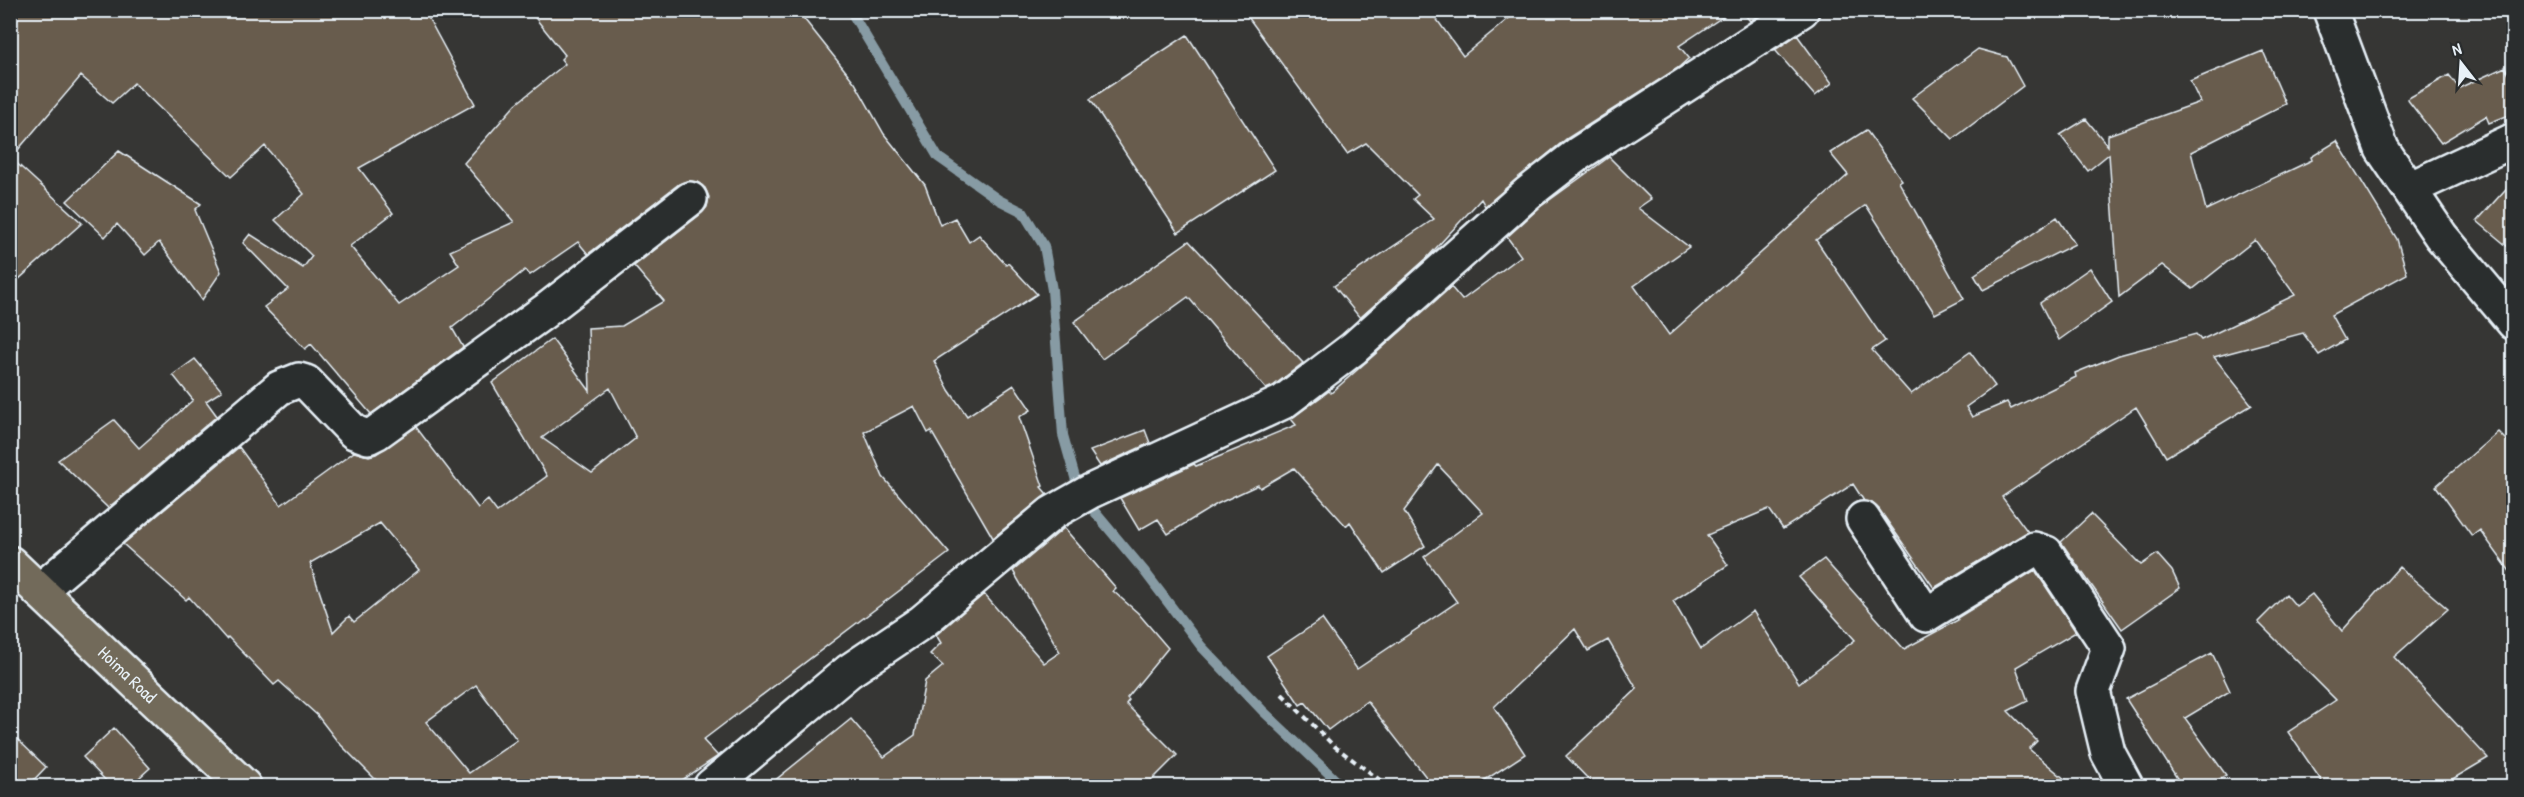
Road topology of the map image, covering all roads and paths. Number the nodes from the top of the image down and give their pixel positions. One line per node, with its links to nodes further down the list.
1 (1802, 10): 12 (street)
2 (2330, 10): 4 (street)
3 (2514, 140): 4 (street)
4 (2409, 189): 6 (street)
5 (690, 199): 9 (street)
6 (2514, 323)
7 (1863, 519): 14 (street)
8 (10, 563): 9 (main road, Hoima Road)
9 (39, 591): 11 (main road, Hoima Road)
10 (1282, 694): 13 (path)
11 (244, 786)
12 (711, 786)
13 (1388, 786)
14 (2126, 786)

